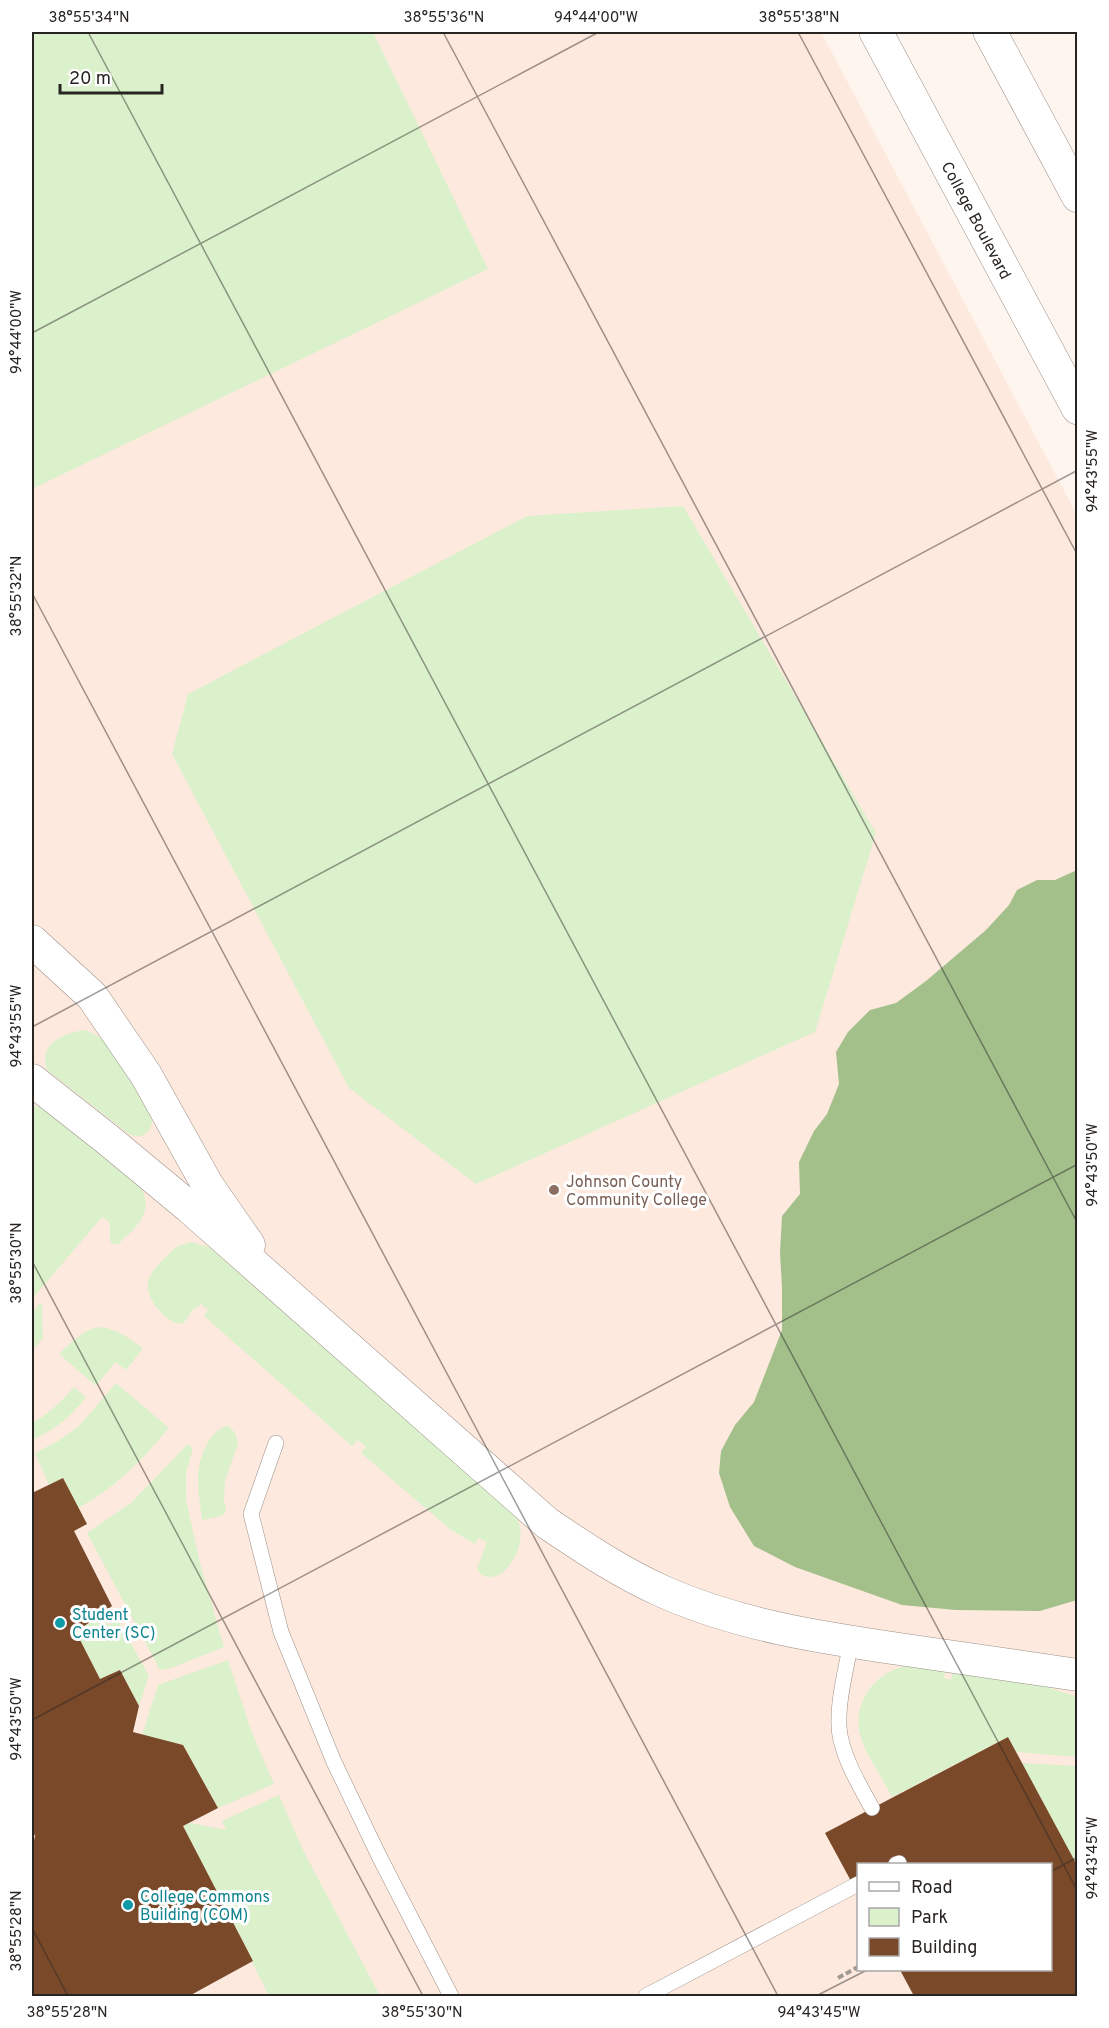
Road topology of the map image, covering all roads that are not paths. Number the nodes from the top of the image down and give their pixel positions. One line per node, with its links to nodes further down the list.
1 (876, 32): 4 (main road, College Boulevard)
2 (990, 32): 3 (main road)
3 (1077, 196)
4 (1077, 408)
5 (32, 941): 7 (street)
6 (32, 1080): 7 (street)
7 (277, 1285): 9 (street)
8 (276, 1443): 13 (lane)
9 (851, 1642): 10 (street); 11 (lane)
10 (1077, 1675)
11 (872, 1808)
12 (857, 1885): 14 (lane)
13 (451, 1996)
14 (646, 1996)

